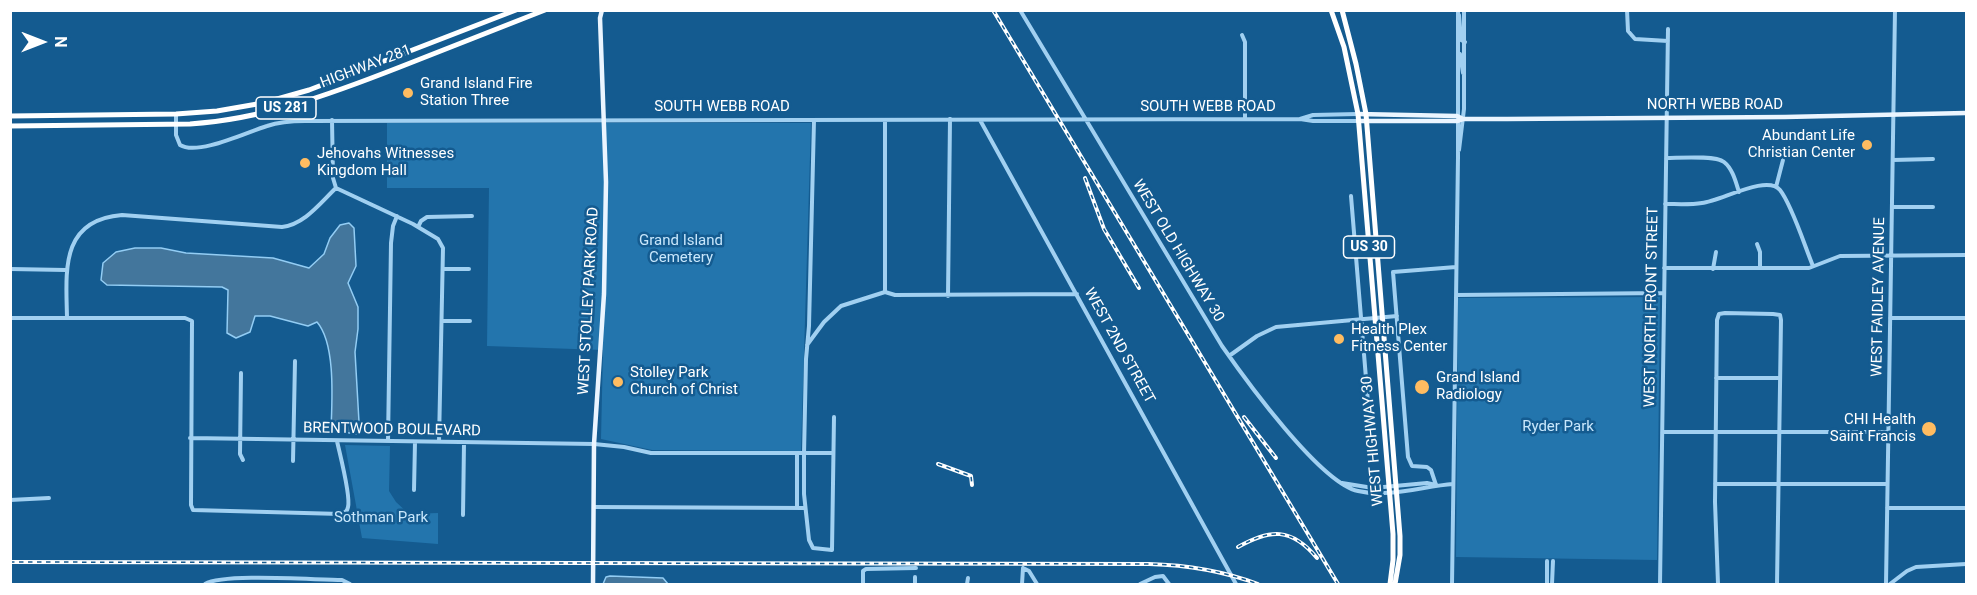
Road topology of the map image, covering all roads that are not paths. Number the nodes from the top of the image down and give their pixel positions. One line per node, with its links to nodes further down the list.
1 (516, 10): 19 (highway, HIGHWAY 281 / US 281)
2 (545, 10): 36 (highway, HIGHWAY 281 / US 281)
3 (597, 10): 12 (main road, WEST STOLLEY PARK ROAD)
4 (602, 10): 12 (main road, WEST STOLLEY PARK ROAD)
5 (1020, 10): 35 (street, WEST OLD HIGHWAY 30)
6 (1341, 10): 25 (highway, WEST HIGHWAY 30 / US 30)
7 (1464, 10): 16 (street)
8 (1626, 10): 15 (street)
9 (1895, 10): 21 (street, WEST FAIDLEY AVENUE)
10 (1332, 11): 24 (highway, WEST HIGHWAY 30 / US 30)
11 (1458, 11): 16 (street); 17 (street)
12 (600, 18): 28 (main road, WEST STOLLEY PARK ROAD)
13 (1668, 29): 15 (street, WEST NORTH FRONT STREET)
14 (1242, 35): 31 (street)
15 (1668, 41): 23 (street, WEST NORTH FRONT STREET)
16 (1465, 42): 18 (street)
17 (1458, 53): 18 (street); 26 (street)
18 (1464, 77): 27 (street)
19 (176, 114): 22 (highway, HIGHWAY 281 / US 281); 36 (street, SOUTH WEBB ROAD)
20 (1966, 114): 21 (main road, NORTH WEBB ROAD)
21 (1894, 115): 23 (main road, NORTH WEBB ROAD); 42 (street, WEST FAIDLEY AVENUE)
22 (10, 116)
23 (1668, 117): 27 (main road, NORTH WEBB ROAD); 39 (street, WEST NORTH FRONT STREET)
24 (1358, 118): 25 (main road, SOUTH WEBB ROAD); 31 (street, SOUTH WEBB ROAD); 77 (highway, WEST HIGHWAY 30 / US 30)
25 (1366, 118): 26 (main road, SOUTH WEBB ROAD); 74 (highway, WEST HIGHWAY 30 / US 30)
26 (1457, 118): 27 (main road, SOUTH WEBB ROAD); 38 (street)
27 (1463, 118): 38 (street)
28 (604, 119): 32 (street, SOUTH WEBB ROAD); 33 (street, SOUTH WEBB ROAD); 101 (main road, WEST STOLLEY PARK ROAD)
29 (950, 119): 30 (street, SOUTH WEBB ROAD); 34 (street, SOUTH WEBB ROAD); 70 (street)
30 (980, 119): 35 (street, SOUTH WEBB ROAD); 68 (street, WEST 2ND STREET)
31 (1245, 119): 35 (street, SOUTH WEBB ROAD)
32 (332, 120): 36 (street, SOUTH WEBB ROAD); 44 (street)
33 (814, 120): 34 (street, SOUTH WEBB ROAD); 81 (street)
34 (885, 120): 66 (street)
35 (1085, 120): 82 (street, WEST OLD HIGHWAY 30)
36 (176, 124): 37 (highway, HIGHWAY 281 / US 281)
37 (10, 126)
38 (1458, 157): 58 (street)
39 (1666, 158): 45 (street); 47 (street, WEST NORTH FRONT STREET)
40 (1933, 159): 42 (street)
41 (1783, 160): 43 (street)
42 (1893, 160): 48 (street, WEST FAIDLEY AVENUE)
43 (1776, 187): 45 (street); 57 (street)
44 (336, 188): 50 (street); 65 (street)
45 (1739, 192): 47 (street)
46 (1350, 196): 78 (street)
47 (1665, 204): 60 (street, WEST NORTH FRONT STREET)
48 (1893, 207): 49 (street); 55 (street, WEST FAIDLEY AVENUE)
49 (1933, 207)
50 (397, 216): 52 (street); 97 (street)
51 (471, 216): 52 (street)
52 (418, 227): 59 (street)
53 (1757, 244): 61 (street)
54 (1716, 252): 64 (street)
55 (1892, 255): 56 (street); 57 (street); 75 (street, WEST FAIDLEY AVENUE)
56 (1966, 255)
57 (1814, 266): 61 (street)
58 (1456, 267): 69 (street); 71 (street)
59 (443, 268): 63 (street); 79 (street)
60 (1664, 268): 64 (street); 67 (street, WEST NORTH FRONT STREET)
61 (1760, 268): 64 (street)
62 (10, 269): 65 (street)
63 (469, 269)
64 (1713, 269)
65 (66, 270): 72 (street)
66 (885, 292): 70 (street); 81 (street)
67 (1664, 293): 69 (street); 89 (street, WEST NORTH FRONT STREET)
68 (1077, 294): 70 (street); 140 (street, WEST 2ND STREET)
69 (1456, 295): 107 (street)
70 (948, 296)
71 (1397, 316): 74 (street); 111 (street)
72 (67, 317): 73 (street); 93 (street)
73 (10, 318)
74 (1383, 318): 77 (street); 112 (highway, WEST HIGHWAY 30 / US 30)
75 (1890, 318): 76 (street); 92 (street, WEST FAIDLEY AVENUE)
76 (1966, 318)
77 (1374, 319): 78 (street); 113 (highway, WEST HIGHWAY 30 / US 30)
78 (1361, 320): 82 (street); 88 (street)
79 (442, 321): 80 (street); 99 (street)
80 (470, 321)
81 (807, 345): 104 (street)
82 (1229, 356): 113 (street, WEST OLD HIGHWAY 30)
83 (295, 361): 95 (street)
84 (241, 373): 94 (street)
85 (1716, 378): 86 (street); 86 (street); 90 (street)
86 (1780, 378): 91 (street)
87 (834, 417): 102 (street)
88 (1370, 427)
89 (1662, 432): 90 (street); 146 (street, WEST NORTH FRONT STREET)
90 (1716, 432): 91 (street); 108 (street)
91 (1780, 432): 92 (street); 109 (street)
92 (1887, 432): 110 (street, WEST FAIDLEY AVENUE)
93 (190, 438): 94 (street, BRENTWOOD BOULEVARD); 96 (street)
94 (240, 439): 95 (street, BRENTWOOD BOULEVARD); 105 (street)
95 (293, 440): 96 (street, BRENTWOOD BOULEVARD); 106 (street)
96 (338, 441): 97 (street, BRENTWOOD BOULEVARD)
97 (388, 441): 98 (street, BRENTWOOD BOULEVARD)
98 (415, 442): 99 (street, BRENTWOOD BOULEVARD); 114 (street)
99 (439, 442): 100 (street, BRENTWOOD BOULEVARD)
100 (464, 443): 101 (street, BRENTWOOD BOULEVARD); 122 (street)
101 (594, 444): 103 (street, BRENTWOOD BOULEVARD); 117 (main road, WEST STOLLEY PARK ROAD)
102 (833, 453): 104 (street, BRENTWOOD BOULEVARD); 119 (street)
103 (797, 454): 104 (street, BRENTWOOD BOULEVARD); 118 (street)
104 (804, 454): 119 (street)
105 (243, 460)
106 (293, 461)
107 (1453, 484): 111 (street, WEST OLD HIGHWAY 30); 143 (street)
108 (1715, 484): 109 (street); 147 (street)
109 (1779, 484): 110 (street); 148 (street)
110 (1887, 484): 120 (street, WEST FAIDLEY AVENUE)
111 (1436, 485): 112 (street, WEST OLD HIGHWAY 30)
112 (1397, 488): 113 (street, WEST OLD HIGHWAY 30); 127 (highway, WEST HIGHWAY 30 / US 30)
113 (1390, 489): 127 (highway, WEST HIGHWAY 30 / US 30)
114 (414, 490)
115 (50, 498): 116 (street)
116 (10, 500)
117 (594, 507): 118 (street); 133 (main road, WEST STOLLEY PARK ROAD)
118 (797, 508): 119 (street)
119 (806, 508)
120 (1887, 508): 121 (street); 149 (street, WEST FAIDLEY AVENUE)
121 (1966, 508)
122 (463, 515)
123 (1547, 561): 144 (street)
124 (1553, 561): 145 (street)
125 (1966, 564): 149 (street)
126 (916, 568): 134 (street)
127 (1394, 576): 141 (highway, WEST HIGHWAY 30 / US 30); 142 (highway, WEST HIGHWAY 30 / US 30)
128 (915, 577): 135 (street)
129 (968, 578): 136 (street)
130 (1168, 584): 139 (street)
131 (205, 585): 132 (street)
132 (350, 585)
133 (593, 585)
134 (863, 585)
135 (915, 585)
136 (968, 585)
137 (1022, 585): 138 (street)
138 (1037, 585)
139 (1140, 585)
140 (1236, 585)
141 (1390, 585)
142 (1395, 585)
143 (1452, 585)
144 (1547, 585)
145 (1552, 585)
146 (1660, 585)
147 (1718, 585)
148 (1777, 585)
149 (1888, 585)

